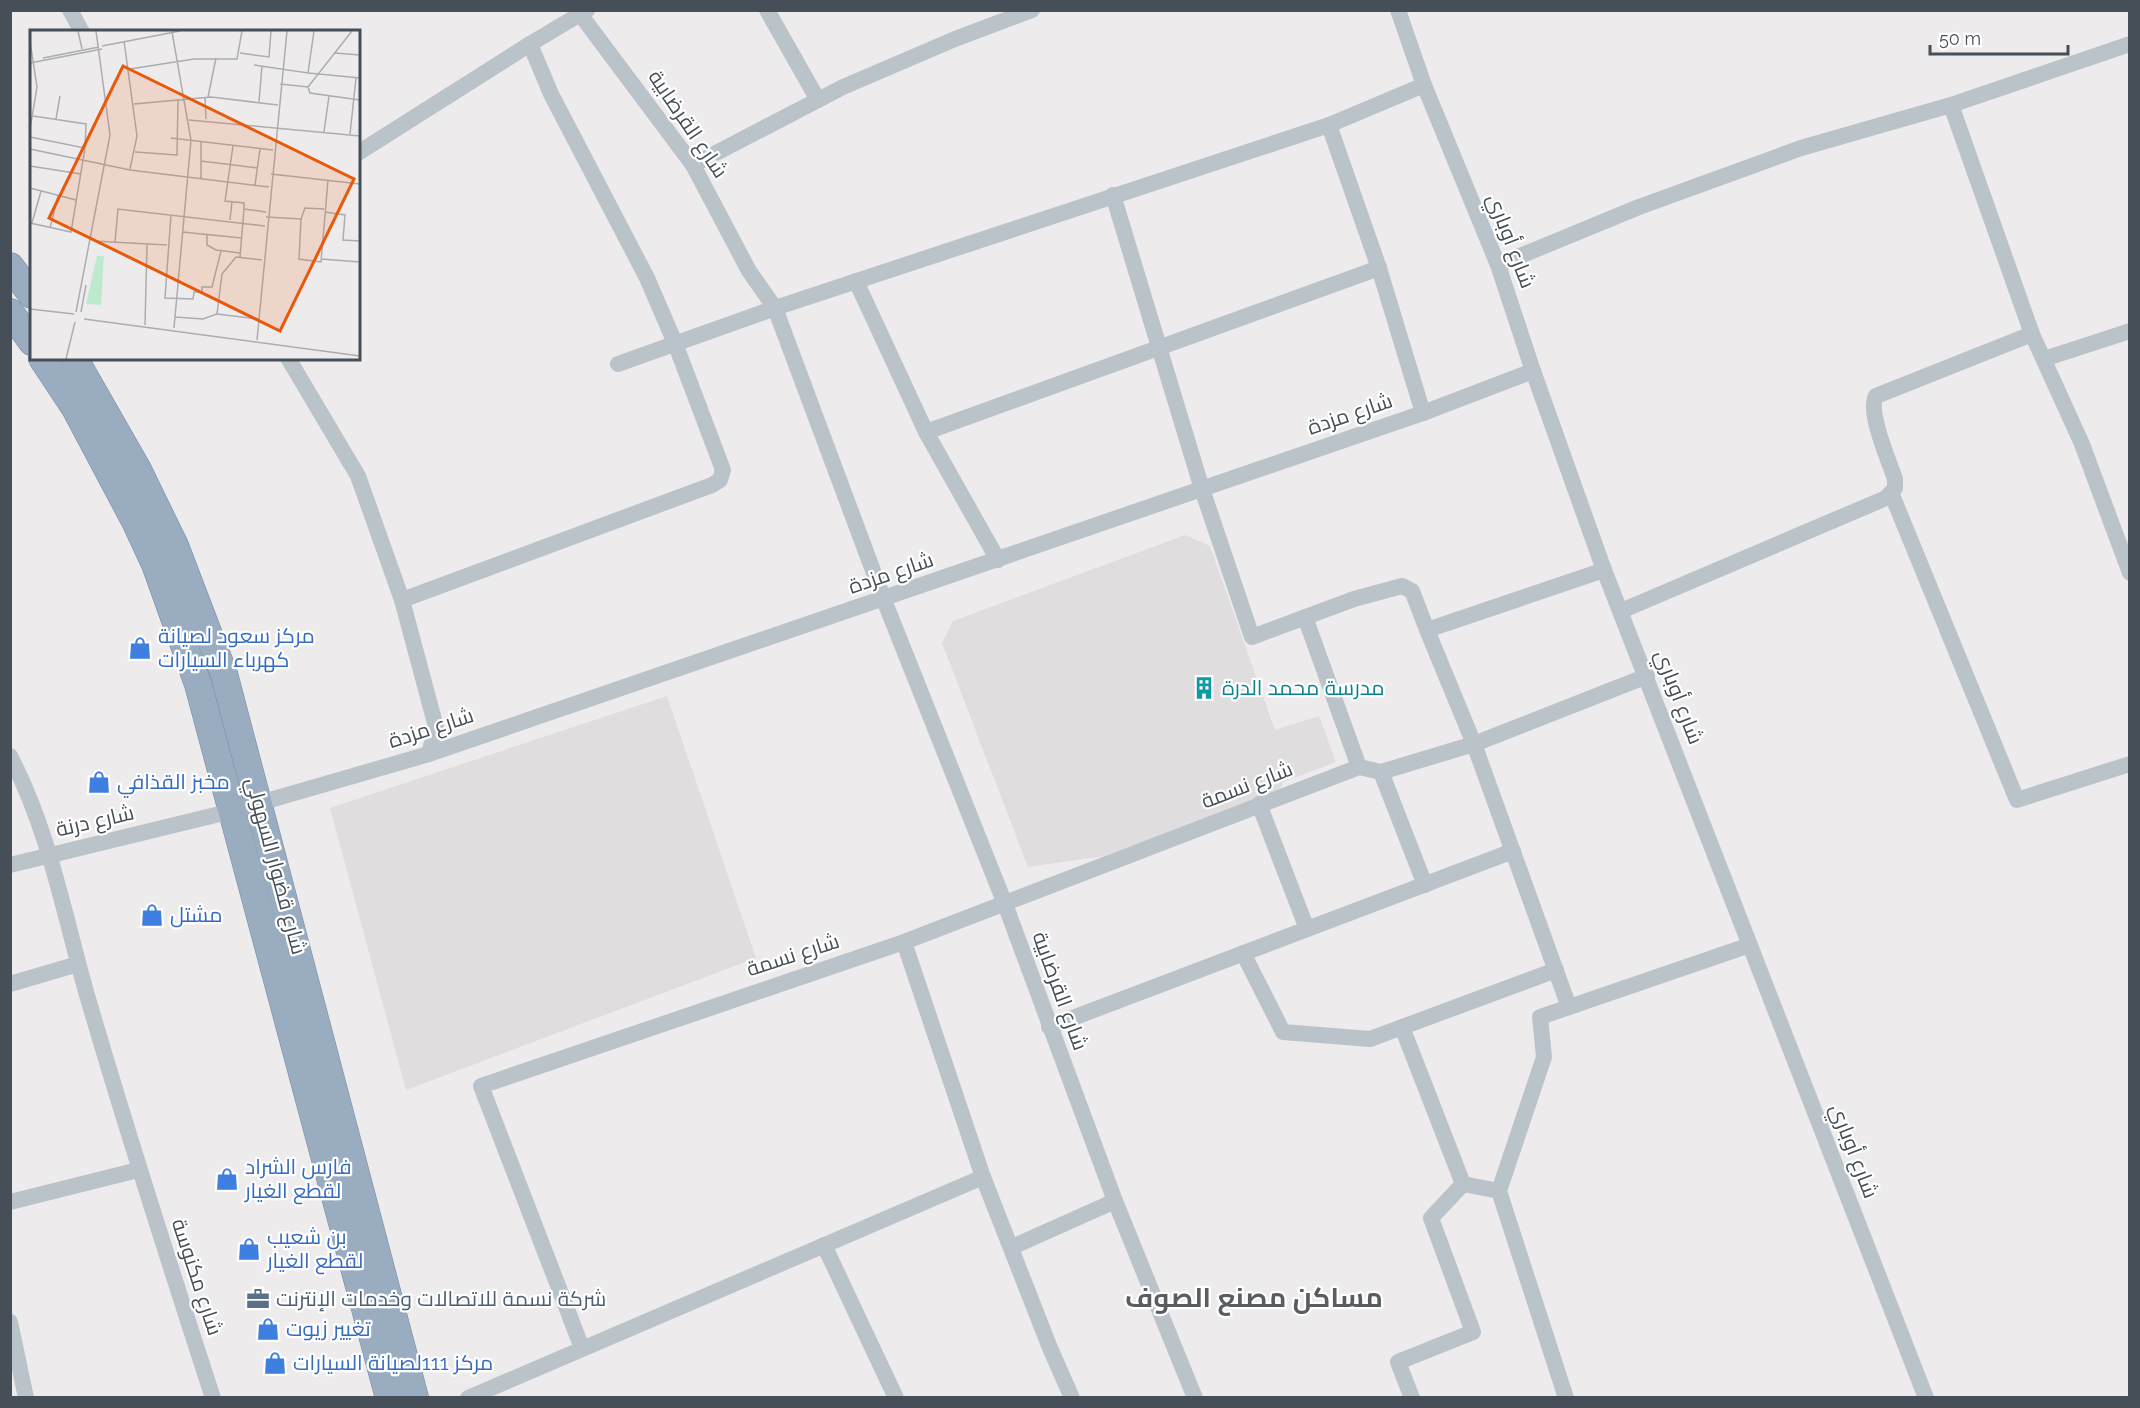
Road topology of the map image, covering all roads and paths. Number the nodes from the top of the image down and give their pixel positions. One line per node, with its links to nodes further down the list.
1 (70, 10): 6 (street)
2 (767, 10): 10 (street)
3 (1032, 10): 10 (street)
4 (1398, 10): 9 (street, شارع أوباري)
5 (582, 12): 7 (street); 14 (street, شارع القرضابية)
6 (81, 30)
7 (530, 44): 13 (street); 26 (street)
8 (2130, 45): 11 (street)
9 (1424, 85): 12 (street); 16 (street, شارع أوباري)
10 (818, 100): 14 (street)
11 (1951, 105): 16 (street); 24 (street)
12 (1329, 125): 15 (street); 18 (street)
13 (360, 152)
14 (693, 165): 21 (street, شارع القرضابية)
15 (1113, 195): 19 (street); 27 (street)
16 (1498, 265): 33 (street, شارع أوباري)
17 (10, 266): 20 (highway)
18 (1379, 268): 27 (street); 34 (street)
19 (856, 281): 21 (street); 35 (street)
20 (30, 293)
21 (775, 308): 26 (street); 42 (street, شارع القرضابية)
22 (10, 312): 25 (highway)
23 (2130, 331): 28 (street)
24 (2032, 334): 28 (street); 37 (street)
25 (30, 339)
26 (675, 343): 32 (street); 41 (street)
27 (1157, 346): 35 (street); 36 (street)
28 (2044, 359): 40 (street)
29 (43, 360): 55 (highway)
30 (75, 360): 53 (highway, شارع قضوار السهولي)
31 (289, 360): 41 (street)
32 (618, 364)
33 (1533, 371): 34 (street, شارع مزدة); 39 (street, شارع أوباري)
34 (1423, 413): 36 (street, شارع مزدة)
35 (926, 432): 38 (street)
36 (1202, 489): 38 (street, شارع مزدة); 44 (street)
37 (1892, 495): 43 (street); 50 (street)
38 (998, 560): 42 (street, شارع مزدة)
39 (1604, 570): 43 (street, شارع أوباري); 45 (street)
40 (2130, 573)
41 (402, 600): 48 (street)
42 (884, 600): 48 (street, شارع مزدة); 60 (street, شارع القرضابية)
43 (1621, 611): 46 (street, شارع أوباري)
44 (1305, 617): 45 (street); 51 (street)
45 (1427, 630): 47 (street)
46 (1647, 676): 47 (street); 63 (street, شارع أوباري)
47 (1473, 744): 52 (street); 56 (street)
48 (429, 754): 53 (street, شارع مزدة)
49 (11, 755): 57 (street, شارع مكنوسة)
50 (2130, 764)
51 (1359, 767): 52 (street); 54 (street, شارع نسمة)
52 (1381, 772): 59 (street)
53 (259, 803): 55 (street, شارع درنة); 84 (highway, شارع قضوار السهولي)
54 (1259, 804): 60 (street, شارع نسمة); 61 (street)
55 (232, 811): 57 (street, شارع درنة); 83 (highway)
56 (1513, 851): 59 (street); 66 (street)
57 (50, 855): 58 (street, شارع درنة); 65 (street, شارع مكنوسة)
58 (10, 865)
59 (1425, 885): 61 (street)
60 (1005, 904): 62 (street, شارع نسمة); 69 (street, شارع القرضابية)
61 (1306, 929): 64 (street)
62 (904, 942): 72 (street); 80 (street, شارع نسمة)
63 (1750, 945): 68 (street); 91 (street, شارع أوباري)
64 (1243, 953): 69 (street); 70 (street)
65 (78, 964): 67 (street); 71 (street, شارع مكنوسة)
66 (1556, 970): 68 (street); 70 (street)
67 (10, 984)
68 (1569, 1007): 74 (street)
69 (1049, 1027): 75 (street, شارع القرضابية)
70 (1402, 1027): 73 (street)
71 (138, 1170): 76 (street); 82 (street, شارع مكنوسة)
72 (983, 1177): 77 (street); 78 (street)
73 (1462, 1184): 74 (street); 89 (street)
74 (1499, 1191): 90 (street)
75 (1115, 1201): 78 (street); 88 (street, شارع القرضابية)
76 (10, 1202)
77 (824, 1245): 80 (street); 86 (street)
78 (1012, 1247): 87 (street)
79 (10, 1322): 81 (street)
80 (582, 1348): 85 (street)
81 (26, 1398)
82 (213, 1398)
83 (389, 1398)
84 (415, 1398)
85 (468, 1398)
86 (896, 1398)
87 (1072, 1398)
88 (1195, 1398)
89 (1412, 1398)
90 (1566, 1398)
91 (1926, 1398)

